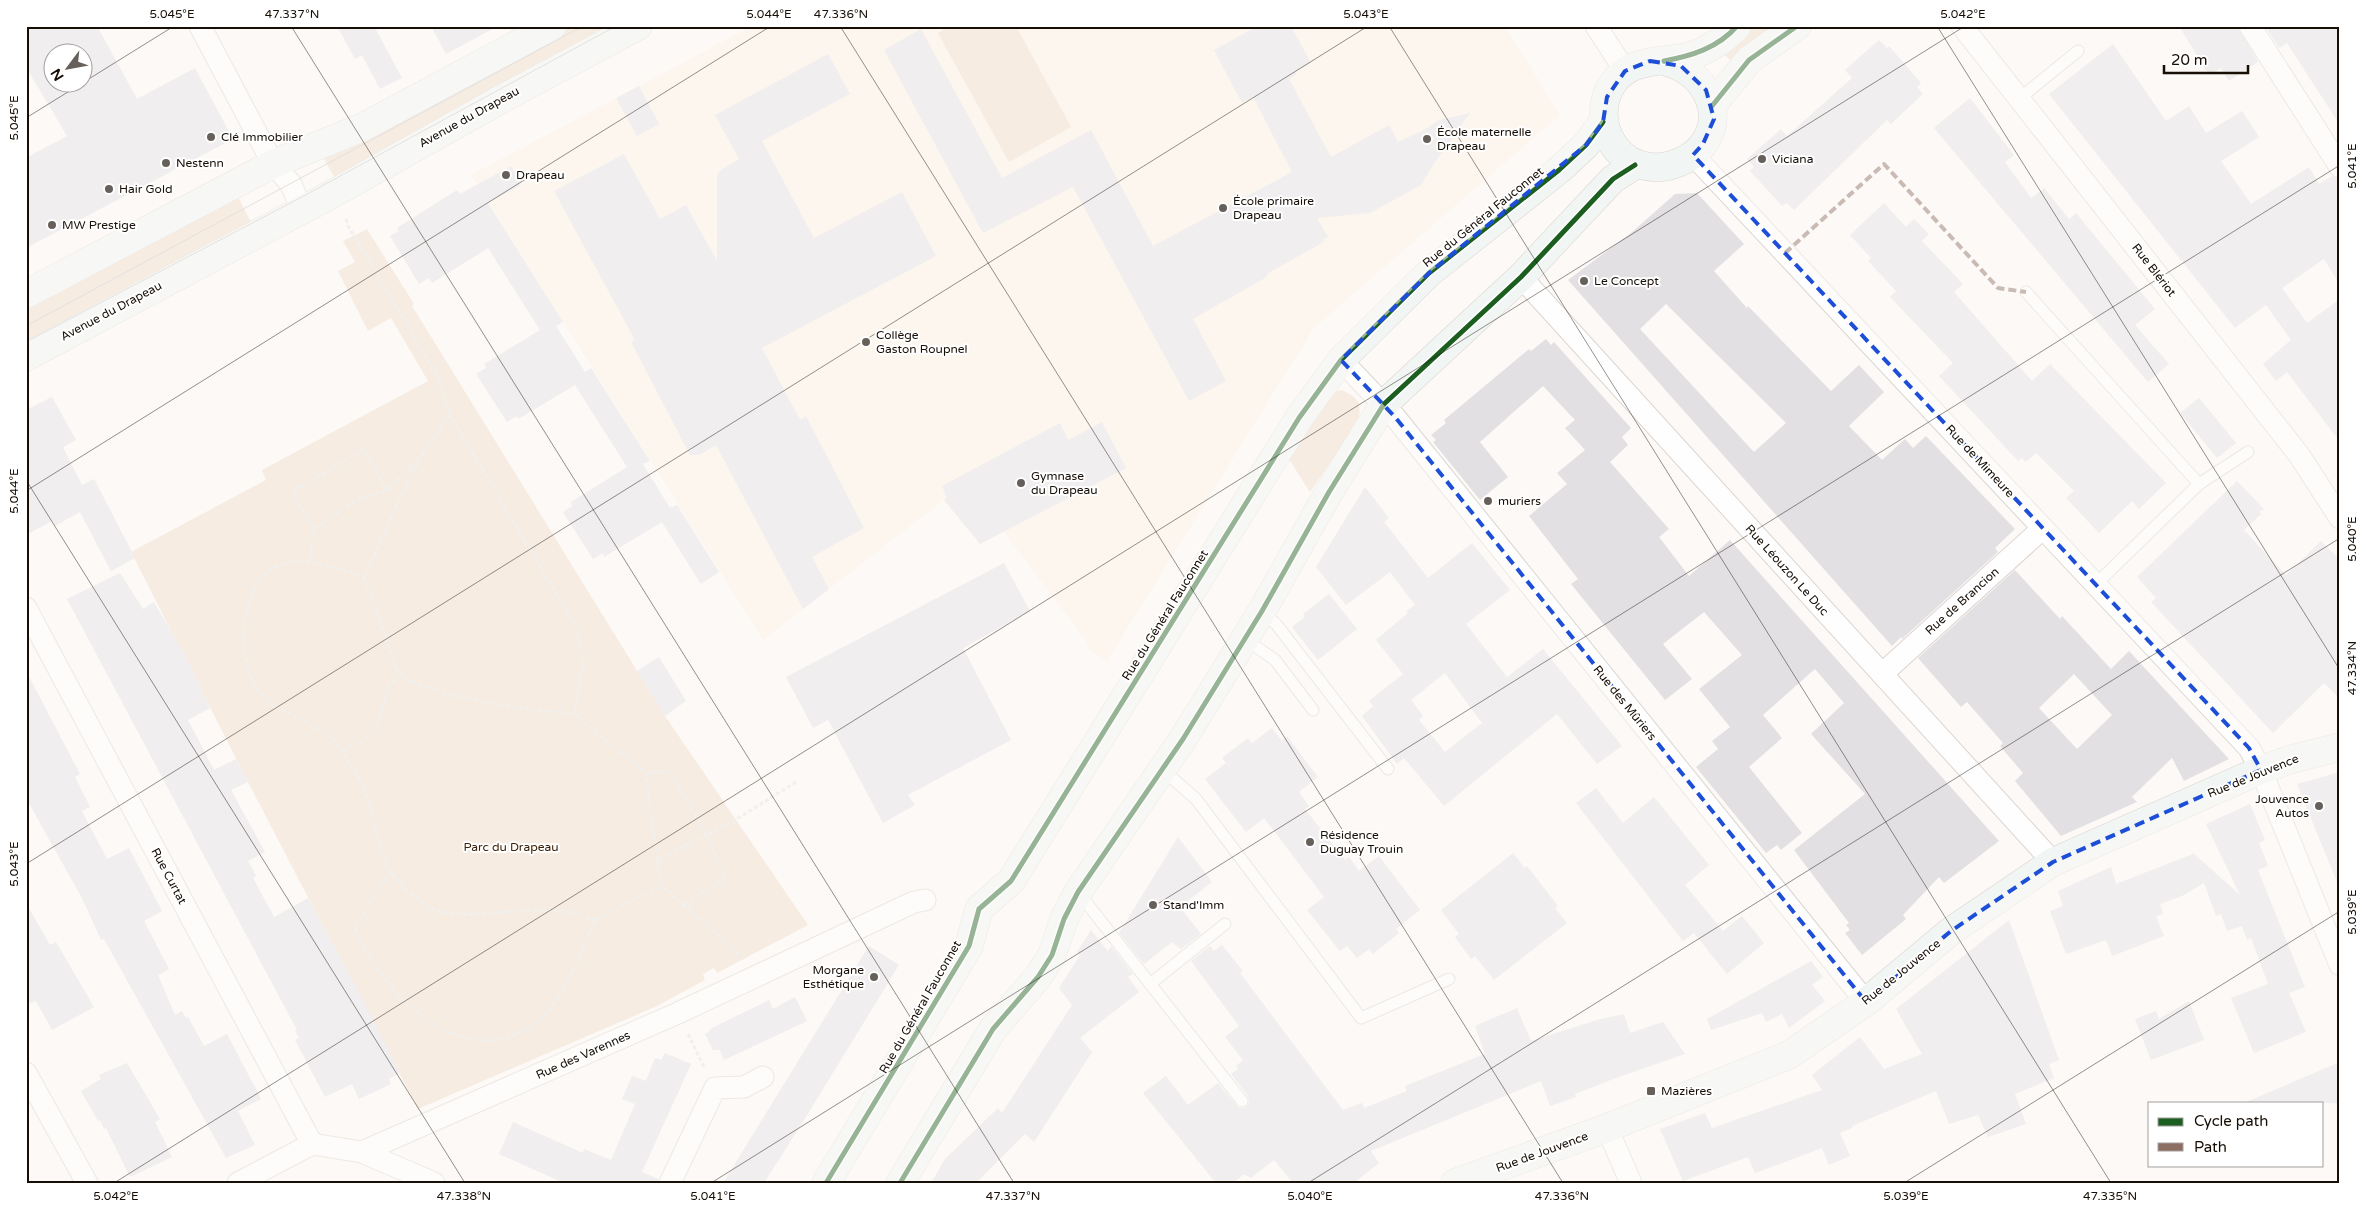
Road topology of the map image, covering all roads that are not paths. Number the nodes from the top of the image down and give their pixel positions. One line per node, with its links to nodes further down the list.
1 (200, 26): 16 (street)
2 (552, 26): 16 (main road)
3 (638, 26): 19 (main road, Avenue du Drapeau)
4 (1596, 26): 11 (street)
5 (1737, 26): 10 (main road)
6 (1797, 26): 13 (main road)
7 (1962, 26): 12 (street, Rue Blériot)
8 (2250, 26): 18 (street)
9 (2078, 52): 12 (lane)
10 (1664, 61): 11 (main road); 13 (main road)
11 (1625, 71): 14 (main road)
12 (2020, 98): 28 (street, Rue Blériot)
13 (1712, 106): 15 (main road)
14 (1604, 122): 17 (main road); 24 (main road, Rue du Général Fauconnet)
15 (1693, 156): 17 (main road); 29 (street, Rue de Mimeure)
16 (273, 164): 19 (street); 22 (main road)
17 (1635, 165): 20 (main road)
18 (2340, 167)
19 (301, 209): 23 (main road, Avenue du Drapeau)
20 (1521, 277): 25 (main road); 34 (street, Rue Léouzon Le Duc)
21 (2026, 292): 27 (lane)
22 (26, 294)
23 (26, 357)
24 (1340, 360): 25 (street); 58 (main road, Rue du Général Fauconnet)
25 (1384, 404): 32 (main road); 47 (street, Rue des Mûriers)
26 (2248, 452): 27 (lane)
27 (2199, 484): 30 (lane)
28 (2340, 518)
29 (2043, 528): 30 (street, Rue de Mimeure); 34 (street, Rue de Brancion)
30 (2096, 584): 39 (street, Rue de Mimeure)
31 (26, 608): 52 (street, Rue Curtat)
32 (1262, 611): 33 (main road); 37 (lane)
33 (1245, 639): 35 (lane); 38 (main road)
34 (1882, 674): 40 (street, Rue Léouzon Le Duc)
35 (1313, 710)
36 (2340, 747): 39 (main road, Rue de Jouvence)
37 (1388, 769)
38 (1163, 770): 41 (main road); 45 (lane)
39 (2261, 770): 40 (main road, Rue de Jouvence); 44 (street, Rue de Mimeure)
40 (2053, 862): 47 (main road, Rue de Jouvence)
41 (1078, 892): 46 (lane); 59 (main road)
42 (925, 900): 53 (street, Rue des Varennes)
43 (1225, 924): 46 (lane)
44 (2340, 965)
45 (1449, 979)
46 (1150, 984): 50 (lane)
47 (1866, 1002): 51 (main road, Rue de Jouvence)
48 (26, 1073): 54 (street)
49 (763, 1077): 57 (street)
50 (1242, 1101)
51 (1607, 1128): 60 (main road, Rue de Jouvence); 61 (street)
52 (312, 1144): 53 (street); 55 (street)
53 (362, 1152): 56 (street)
54 (87, 1183)
55 (238, 1183)
56 (434, 1183)
57 (670, 1183)
58 (826, 1183)
59 (900, 1183)
60 (1455, 1183)
61 (1631, 1183)

